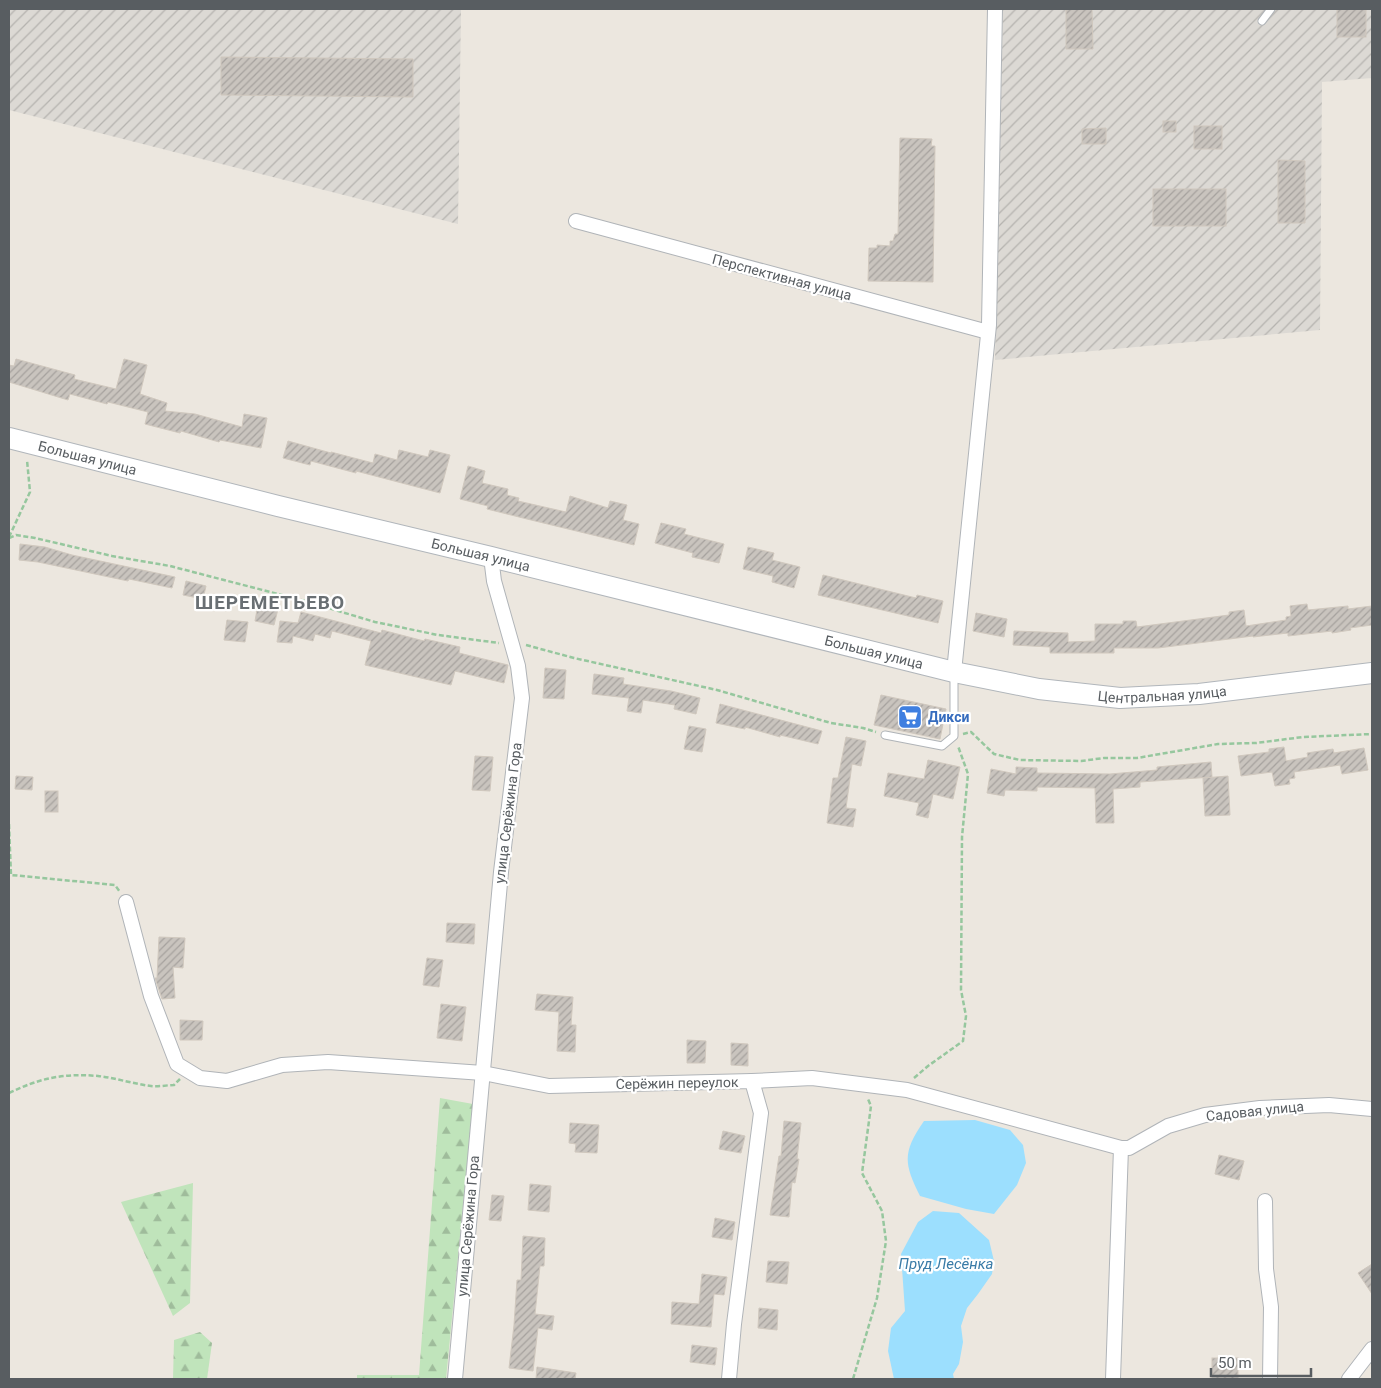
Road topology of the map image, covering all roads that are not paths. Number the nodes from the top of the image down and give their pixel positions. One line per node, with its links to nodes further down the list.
1 (995, 9): 5 (street)
2 (1271, 9): 3 (lane)
3 (1262, 21)
4 (576, 221): 5 (street, Перспективная улица)
5 (988, 332): 8 (street)
6 (17, 441): 7 (street, Большая улица)
7 (491, 556): 8 (street, Большая улица); 12 (street, улица Серёжина Гора)
8 (954, 672): 9 (street, Центральная улица); 10 (lane)
9 (1372, 674)
10 (885, 735)
11 (126, 902): 12 (street)
12 (483, 1073): 13 (street, Серёжин переулок); 18 (street, улица Серёжина Гора)
13 (752, 1081): 15 (street); 19 (street, Серёжин переулок)
14 (1372, 1109): 15 (street, Садовая улица)
15 (1121, 1148): 20 (street)
16 (1265, 1201): 21 (street)
17 (1372, 1349): 22 (street)
18 (454, 1379)
19 (729, 1379)
20 (1113, 1379)
21 (1270, 1379)
22 (1349, 1379)

